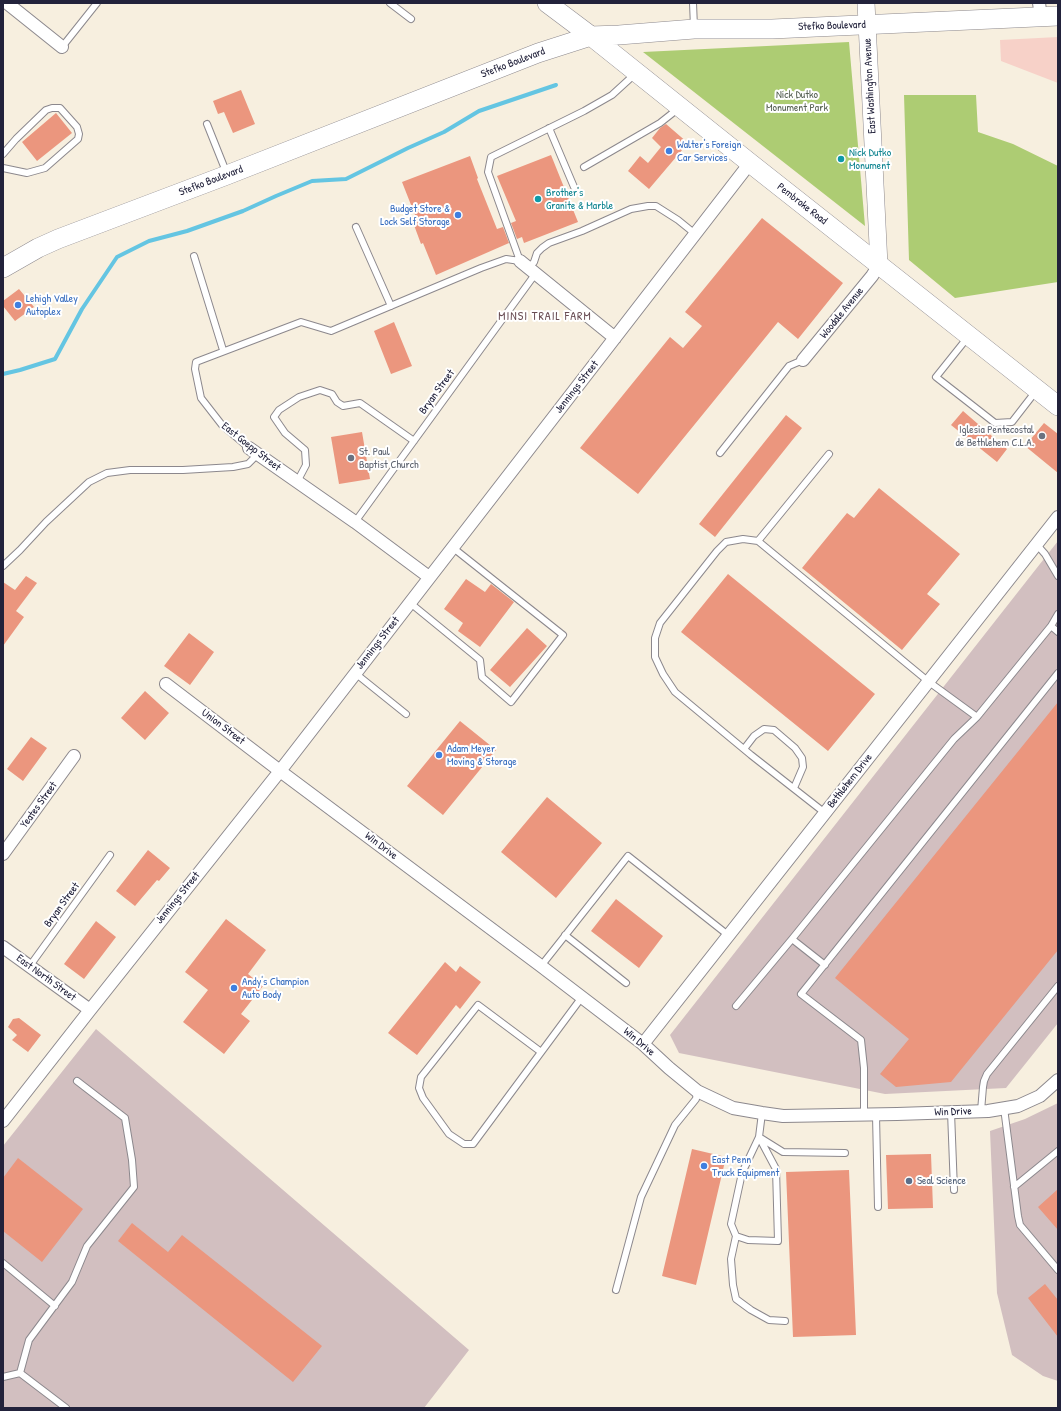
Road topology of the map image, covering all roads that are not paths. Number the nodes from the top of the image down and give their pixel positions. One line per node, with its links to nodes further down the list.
1 (7, 3): 12 (street)
2 (97, 3): 12 (lane)
3 (390, 3): 8 (lane)
4 (547, 3): 11 (main road, Pembroke Road)
5 (693, 3): 10 (lane)
6 (866, 3): 9 (street, East Washington Avenue)
7 (1046, 12): 9 (main road, Stefko Boulevard)
8 (411, 19)
9 (867, 25): 10 (main road, Stefko Boulevard); 26 (street, East Washington Avenue)
10 (694, 29): 11 (main road, Stefko Boulevard)
11 (591, 36): 13 (main road, Pembroke Road); 21 (main road, Stefko Boulevard)
12 (62, 47)
13 (637, 72): 14 (main road, Pembroke Road); 16 (lane)
14 (680, 108): 18 (main road, Pembroke Road); 19 (lane)
15 (207, 124): 21 (lane)
16 (548, 128): 22 (lane); 28 (lane)
17 (3, 154): 20 (lane)
18 (750, 163): 24 (street, Jennings Street); 26 (main road, Pembroke Road)
19 (584, 167)
20 (3, 168)
21 (227, 175): 27 (main road, Stefko Boulevard)
22 (574, 187)
23 (356, 227): 29 (lane)
24 (694, 233): 28 (lane, Bryan Street); 31 (street, Jennings Street)
25 (194, 256): 32 (lane)
26 (879, 265): 30 (main road, Pembroke Road); 33 (street, Woodale Avenue)
27 (3, 267)
28 (528, 268): 29 (lane); 31 (street); 36 (lane, Bryan Street)
29 (391, 306): 32 (lane, East Goepp Street)
30 (969, 335): 34 (main road, Pembroke Road); 34 (lane)
31 (615, 338): 45 (street, Jennings Street)
32 (224, 350): 37 (lane, East Goepp Street)
33 (803, 360): 38 (lane)
34 (1037, 389): 35 (main road, Pembroke Road)
35 (1058, 406)
36 (414, 441): 40 (lane); 42 (lane, Bryan Street)
37 (254, 451): 40 (street, East Goepp Street); 46 (lane)
38 (720, 453)
39 (829, 454): 43 (lane)
40 (297, 482): 42 (street, East Goepp Street)
41 (1058, 518): 44 (street, Bethlehem Drive)
42 (355, 522): 48 (street, East Goepp Street)
43 (758, 541): 55 (lane); 59 (lane)
44 (1037, 545): 47 (lane); 55 (street, Bethlehem Drive)
45 (452, 547): 48 (street, Jennings Street); 49 (lane)
46 (3, 566)
47 (1058, 576)
48 (429, 577): 49 (street, Jennings Street)
49 (409, 602): 53 (street, Jennings Street)
50 (1058, 614): 51 (lane)
51 (1051, 626): 52 (lane); 58 (lane)
52 (1058, 632)
53 (355, 672): 57 (lane); 61 (street, Jennings Street)
54 (1058, 673): 70 (lane)
55 (929, 682): 58 (lane); 63 (street, Bethlehem Drive)
56 (166, 684): 61 (street, Union Street)
57 (406, 714)
58 (977, 717): 68 (lane)
59 (744, 749): 62 (lane); 62 (lane)
60 (74, 756): 64 (street, Yeates Street)
61 (280, 771): 71 (street, Win Drive); 77 (street, Jennings Street)
62 (794, 788): 63 (lane)
63 (825, 813): 67 (street, Bethlehem Drive)
64 (3, 854)
65 (110, 855): 72 (lane, Bryan Street)
66 (565, 935): 67 (lane); 71 (lane); 73 (lane)
67 (728, 935): 78 (street, Bethlehem Drive)
68 (792, 939): 70 (lane); 76 (lane)
69 (3, 946): 72 (street, East North Street)
70 (825, 965): 87 (lane)
71 (541, 966): 75 (street, Win Drive)
72 (29, 967): 77 (street, East North Street)
73 (626, 983)
74 (1058, 986): 84 (lane)
75 (582, 997): 78 (street, Win Drive); 79 (lane)
76 (736, 1006)
77 (90, 1010): 88 (street, Jennings Street)
78 (643, 1044): 82 (street, Win Drive)
79 (540, 1052): 79 (lane)
80 (77, 1080): 99 (lane)
81 (1058, 1080): 83 (street, Win Drive)
82 (697, 1091): 86 (street, Win Drive); 98 (lane)
83 (1004, 1108): 84 (street, Win Drive); 92 (lane)
84 (981, 1111): 85 (street, Win Drive)
85 (951, 1112): 87 (street, Win Drive); 93 (lane)
86 (762, 1113): 87 (street, Win Drive); 89 (lane)
87 (870, 1115): 94 (lane)
88 (3, 1121)
89 (759, 1137): 91 (lane); 95 (lane); 95 (lane)
90 (1058, 1151): 92 (lane)
91 (846, 1153)
92 (1014, 1187): 97 (lane)
93 (954, 1190)
94 (878, 1207)
95 (736, 1236): 100 (lane)
96 (3, 1263): 99 (lane)
97 (1058, 1270)
98 (616, 1290)
99 (55, 1306): 101 (lane)
100 (785, 1321)
101 (20, 1373): 102 (lane); 103 (lane)
102 (3, 1377)
103 (66, 1408)

